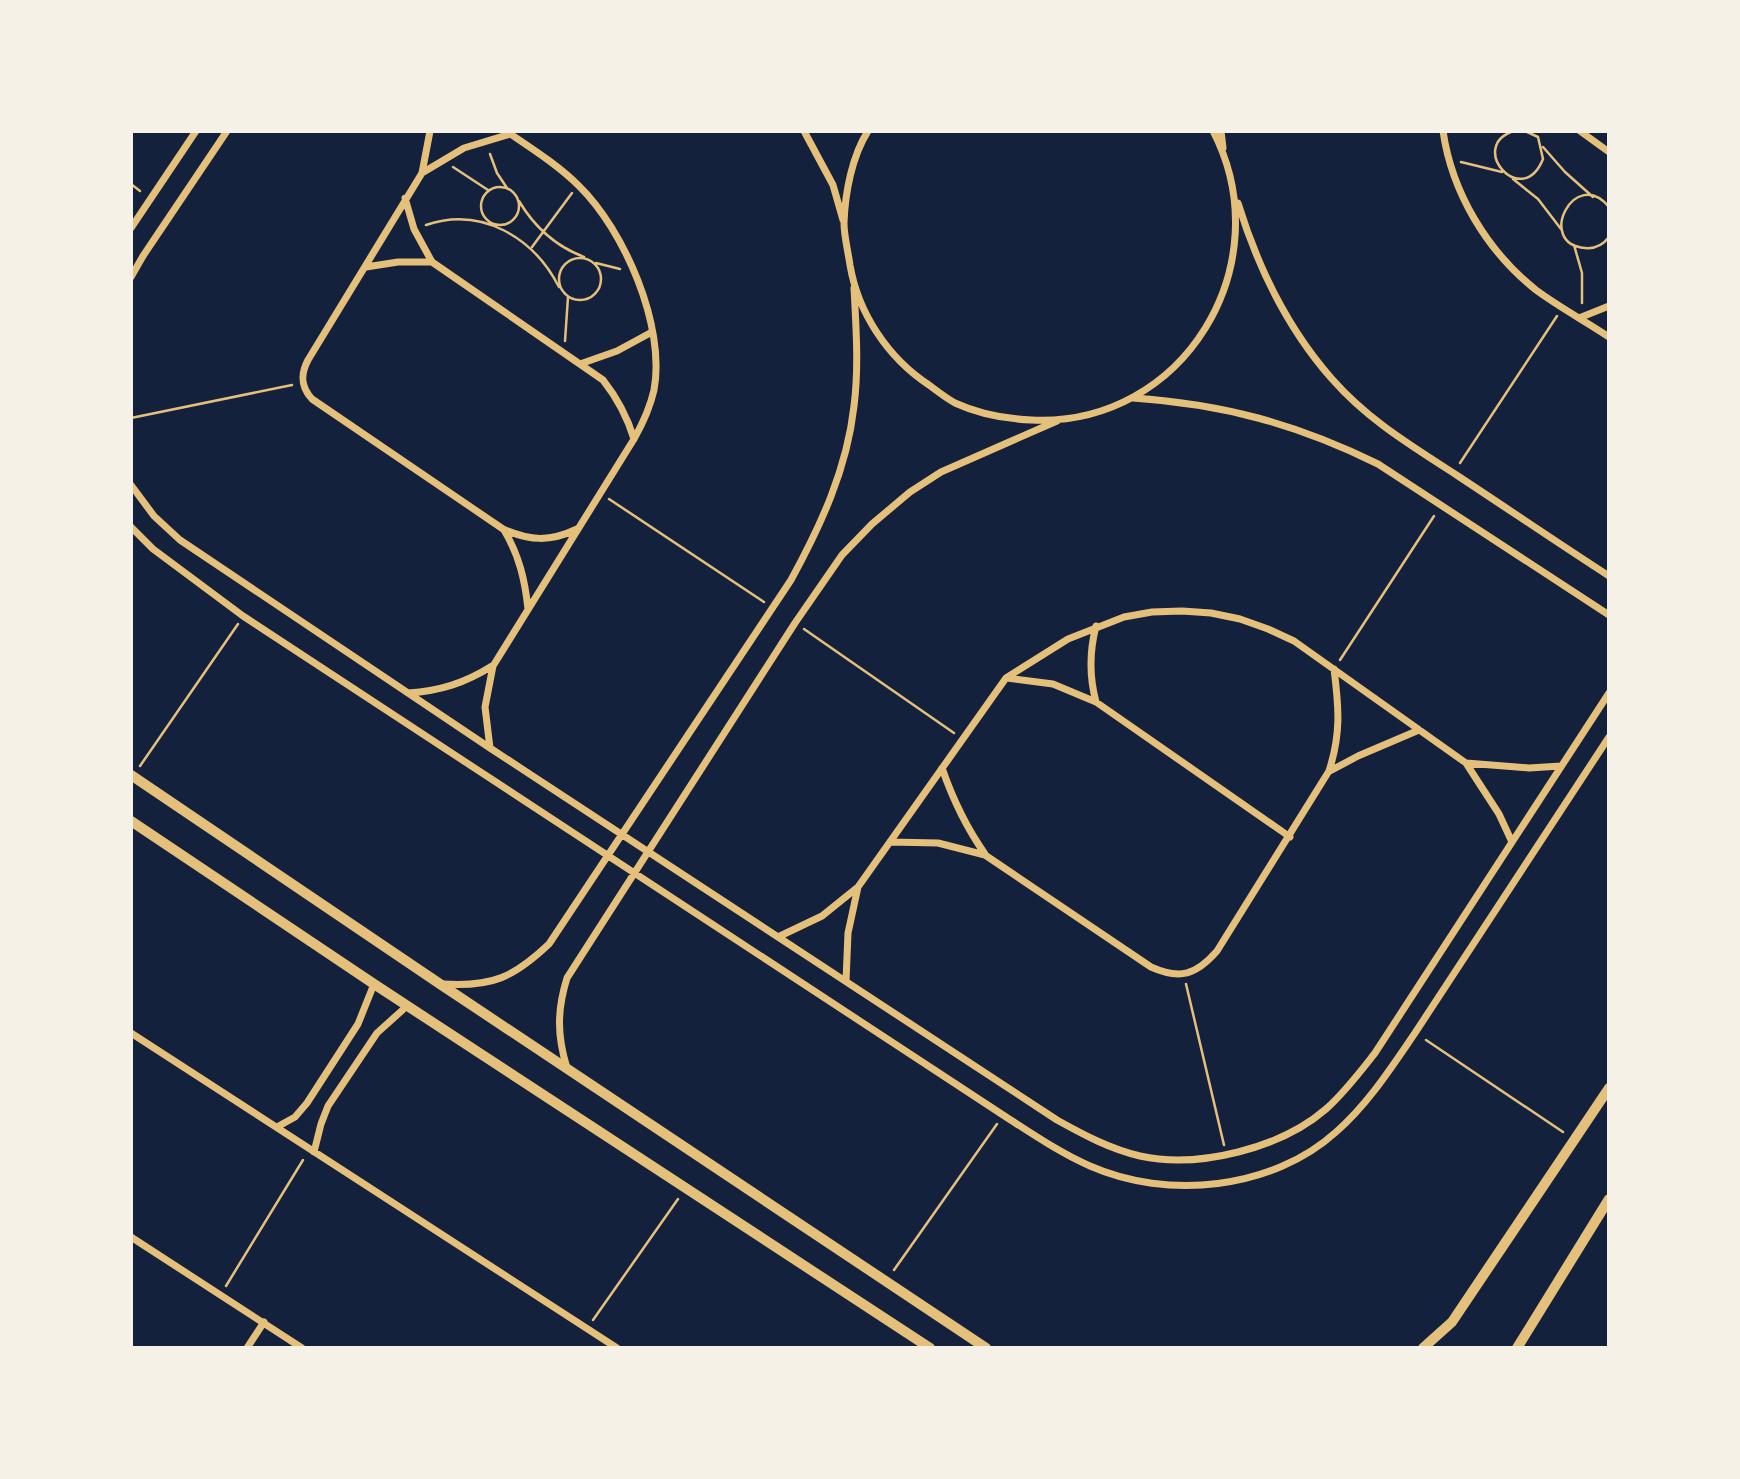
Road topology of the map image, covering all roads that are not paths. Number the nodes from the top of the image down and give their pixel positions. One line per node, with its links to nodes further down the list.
1 (196, 131): 17 (street)
2 (227, 131): 20 (street)
3 (430, 131): 13 (street)
4 (804, 131): 16 (street)
5 (868, 131): 16 (street)
6 (1213, 131): 11 (street)
7 (1222, 131): 11 (street)
8 (1443, 131): 23 (street)
9 (1580, 131): 12 (street)
10 (508, 133): 13 (street); 24 (street)
11 (1224, 152): 14 (street)
12 (1609, 152)
13 (422, 173): 15 (street)
14 (1234, 193): 27 (street); 34 (street)
15 (405, 198): 18 (street); 19 (street)
16 (844, 224): 21 (street)
17 (131, 228)
18 (432, 262): 19 (street); 26 (street)
19 (366, 267): 32 (street)
20 (131, 277)
21 (854, 288): 28 (street); 53 (street)
22 (1609, 306): 23 (street)
23 (1579, 318): 25 (street)
24 (652, 332): 26 (street); 29 (street)
25 (1609, 337)
26 (580, 364): 29 (street)
27 (1132, 398): 28 (street); 36 (street)
28 (1057, 421): 57 (street)
29 (634, 439): 33 (street)
30 (131, 485): 42 (street)
31 (131, 527): 59 (street)
32 (503, 529): 33 (street); 35 (street)
33 (578, 529): 35 (street)
34 (1609, 576)
35 (528, 609): 38 (street)
36 (1609, 615)
37 (1096, 626): 39 (street); 40 (street); 43 (street)
38 (493, 666): 42 (street); 46 (street)
39 (1334, 668): 44 (street); 50 (street)
40 (1006, 678): 43 (street); 49 (street)
41 (1609, 693): 48 (street)
42 (407, 694): 46 (street)
43 (1096, 702): 54 (street)
44 (1419, 730): 47 (street); 50 (street)
45 (1609, 737): 60 (street)
46 (490, 748): 53 (street)
47 (1466, 763): 48 (street); 56 (street)
48 (1561, 766): 56 (street)
49 (942, 768): 55 (street); 58 (street)
50 (1329, 772): 54 (street)
51 (132, 776): 65 (street)
52 (131, 821): 64 (street)
53 (622, 833): 57 (street); 59 (street)
54 (1290, 837): 58 (street)
55 (890, 842): 58 (street); 61 (street)
56 (1512, 842): 63 (street)
57 (648, 851): 60 (street); 62 (street)
58 (985, 855)
59 (607, 856): 60 (street); 65 (street)
60 (634, 872): 68 (street)
61 (858, 887): 62 (street); 63 (street)
62 (779, 936): 63 (street)
63 (846, 981)
64 (374, 984): 66 (street); 70 (street)
65 (440, 984): 68 (street)
66 (407, 1006): 71 (street); 79 (street)
67 (131, 1032): 70 (street)
68 (567, 1068): 80 (street)
69 (1609, 1088): 75 (street)
70 (277, 1127): 71 (street)
71 (312, 1150): 78 (street)
72 (1609, 1199): 83 (street)
73 (132, 1240): 74 (street)
74 (264, 1322): 76 (street); 77 (street)
75 (1452, 1322): 81 (street); 82 (street)
76 (247, 1348)
77 (302, 1348)
78 (617, 1348)
79 (930, 1348)
80 (986, 1348)
81 (1423, 1348)
82 (1434, 1348)
83 (1517, 1348)

